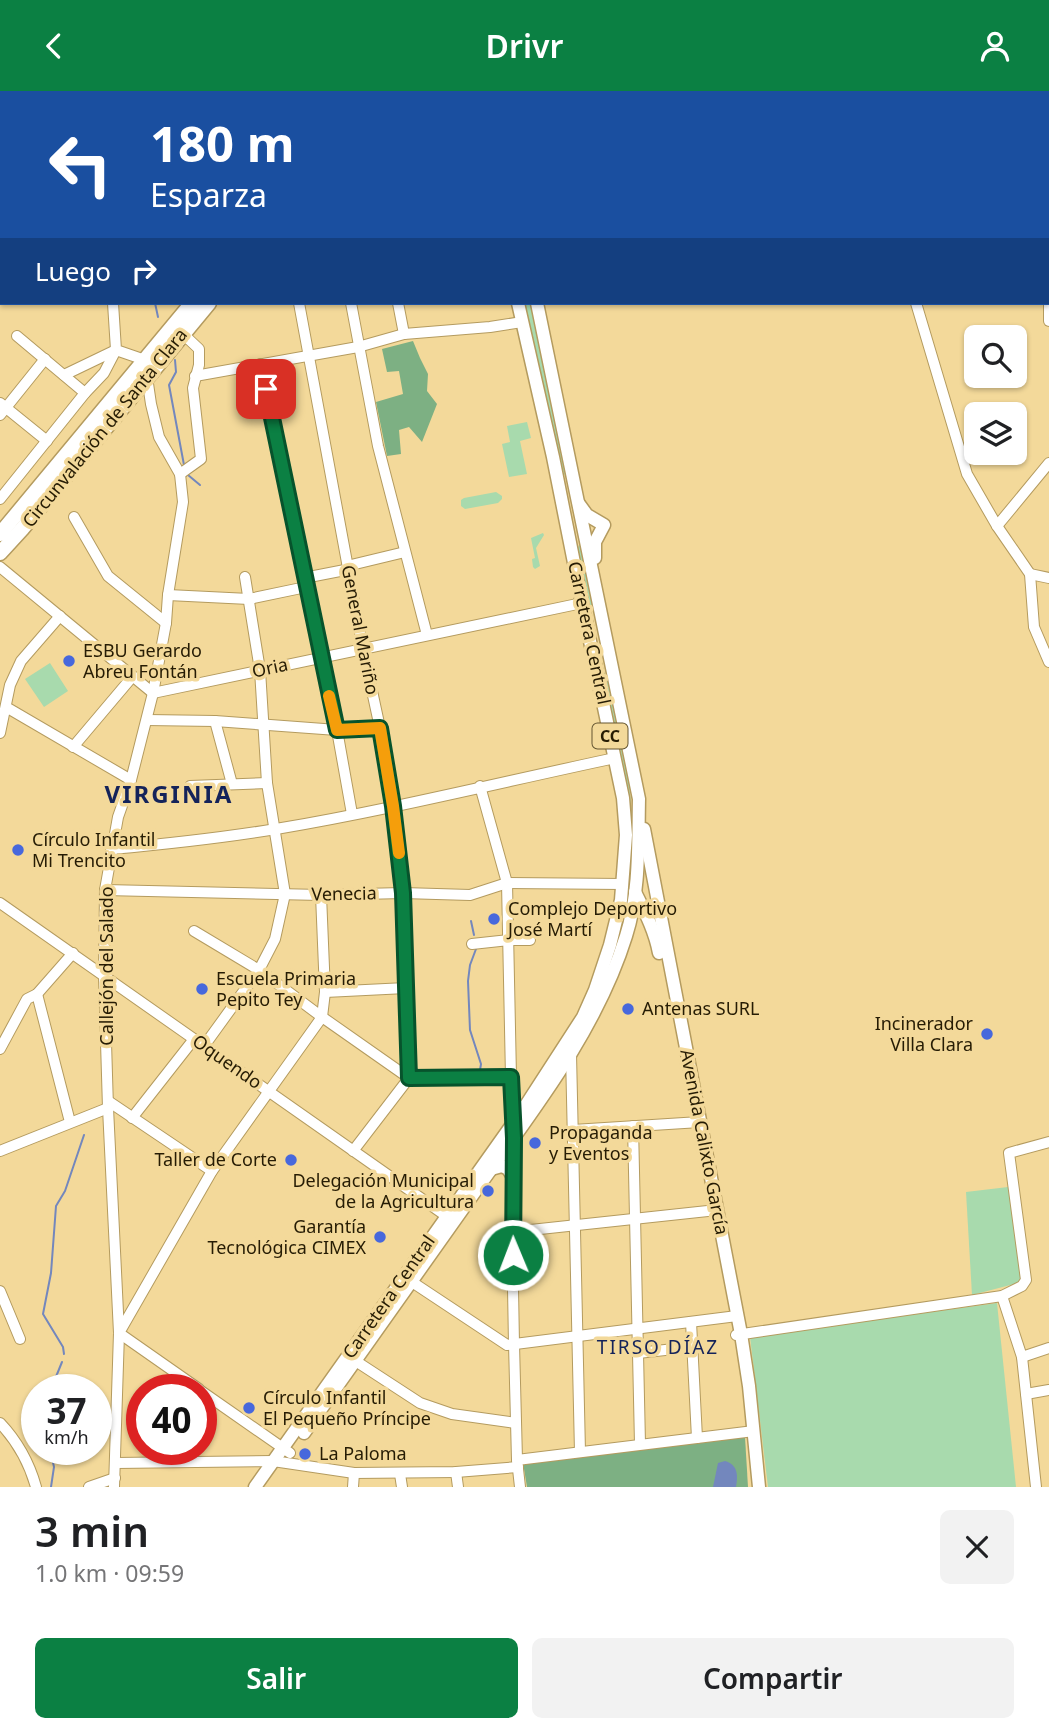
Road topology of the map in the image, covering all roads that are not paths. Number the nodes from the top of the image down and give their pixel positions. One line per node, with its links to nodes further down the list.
1 (113, 305): 17 (street)
2 (190, 305): 20 (highway, Circunvalación de Santa Clara)
3 (207, 305): 13 (highway, Circunvalación de Santa Clara)
4 (299, 305): 18 (street, General Mariño)
5 (351, 305): 16 (street)
6 (398, 305): 14 (street)
7 (518, 305): 12 (main road, Carretera Central / CC)
8 (537, 305): 31 (main road, Carretera Central / CC)
9 (917, 305): 35 (street)
10 (1049, 305): 11 (street)
11 (1049, 321)
12 (522, 322): 14 (street); 36 (main road, Carretera Central / CC)
13 (182, 333): 23 (street); 24 (highway, Circunvalación de Santa Clara)
14 (404, 334): 16 (street)
15 (17, 336): 19 (street)
16 (358, 347): 18 (street); 38 (street)
17 (116, 350): 20 (street); 22 (street); 25 (street)
18 (309, 356): 21 (street); 41 (street, General Mariño)
19 (45, 359): 22 (street); 26 (street)
20 (145, 360): 33 (highway, Circunvalación de Santa Clara)
21 (261, 363): 23 (street); 45 (street)
22 (64, 375): 25 (street)
23 (195, 376): 29 (street)
24 (147, 377): 29 (street, Callejón del Salado); 39 (highway, Circunvalación de Santa Clara)
25 (85, 393): 27 (street)
26 (2, 409): 27 (street)
27 (47, 441): 30 (street)
28 (1049, 463): 35 (street)
29 (180, 474): 47 (street, Callejón del Salado)
30 (0, 499)
31 (578, 501): 34 (main road, Carretera Central / CC); 46 (main road)
32 (74, 517): 51 (street)
33 (6, 524): 37 (highway, Circunvalación de Santa Clara)
34 (583, 525): 36 (main road); 46 (main road, Carretera Central / CC)
35 (997, 526): 42 (street)
36 (567, 528): 49 (main road, Carretera Central / CC)
37 (0, 534)
38 (405, 551): 41 (street); 52 (street)
39 (0, 553)
40 (0, 567): 50 (street)
41 (348, 567): 45 (street); 53 (street, General Mariño)
42 (1030, 574): 44 (street); 55 (street)
43 (245, 577): 48 (street)
44 (1049, 578)
45 (305, 582): 48 (street); 54 (street)
46 (595, 586): 58 (main road, Carretera Central / CC)
47 (168, 595): 48 (street); 51 (street, Callejón del Salado)
48 (249, 599): 56 (street)
49 (582, 603): 52 (street, Oria); 58 (main road); 68 (main road, Carretera Central / CC)
50 (60, 616): 57 (street); 60 (street)
51 (166, 624): 59 (street, Callejón del Salado)
52 (427, 635): 53 (street, Oria)
53 (363, 649): 54 (street, Oria); 64 (street, General Mariño)
54 (321, 657): 56 (street, Oria); 65 (street)
55 (1049, 662)
56 (260, 670): 59 (street, Oria); 63 (street)
57 (133, 676): 59 (street); 67 (street)
58 (615, 683): 74 (main road, Carretera Central / CC)
59 (153, 693): 61 (street, Callejón del Salado)
60 (6, 707): 66 (street); 67 (street)
61 (147, 720): 62 (street); 69 (street, Callejón del Salado)
62 (215, 721): 63 (street); 71 (street)
63 (264, 725): 65 (street); 70 (street)
64 (380, 728): 65 (street); 75 (street, General Mariño)
65 (337, 730): 76 (street)
66 (0, 733)
67 (73, 747): 69 (street)
68 (615, 758): 73 (street); 78 (main road, Carretera Central / CC)
69 (131, 781): 79 (street, Callejón del Salado)
70 (267, 783): 71 (street); 77 (street)
71 (232, 784): 72 (street)
72 (190, 786)
73 (480, 786): 75 (street); 80 (street)
74 (639, 799): 82 (main road, Avenida Calixto García); 86 (main road, Carretera Central / CC)
75 (393, 806): 76 (street); 84 (street, General Mariño)
76 (352, 814): 77 (street)
77 (275, 829): 79 (street); 85 (street)
78 (626, 835): 81 (main road, Carretera Central / CC); 86 (main road)
79 (111, 849): 83 (street, Callejón del Salado)
80 (507, 883): 81 (street, Venecia); 84 (street, Venecia); 92 (street)
81 (623, 884): 88 (main road, Carretera Central / CC)
82 (656, 889): 86 (main road); 119 (main road, Avenida Calixto García)
83 (105, 890): 85 (street, Venecia); 99 (street, Callejón del Salado)
84 (403, 893): 87 (street, Venecia); 100 (street, General Mariño)
85 (285, 894): 87 (street, Venecia); 98 (street)
86 (635, 894): 88 (main road); 91 (main road, Carretera Central / CC); 97 (main road, Avenida Calixto García)
87 (321, 895): 101 (street)
88 (621, 900): 95 (main road, Carretera Central / CC)
89 (0, 902): 96 (street, Oquendo)
90 (194, 931): 98 (street)
91 (627, 934): 95 (main road, Carretera Central / CC); 97 (main road)
92 (509, 940): 93 (street); 94 (street); 110 (street)
93 (530, 940)
94 (472, 944)
95 (616, 947): 103 (main road, Carretera Central / CC)
96 (73, 953): 99 (street, Oquendo); 102 (street)
97 (659, 953): 119 (main road, Avenida Calixto García)
98 (259, 970): 104 (street); 106 (street)
99 (104, 976): 105 (street, Oquendo); 115 (street, Callejón del Salado)
100 (406, 988): 101 (street); 111 (street, General Mariño)
101 (325, 992): 104 (street)
102 (37, 994): 107 (street); 118 (street)
103 (594, 1005): 108 (main road, Carretera Central / CC); 109 (main road, Carretera Central / CC)
104 (322, 1017): 111 (street); 113 (street)
105 (194, 1039): 106 (street, Oquendo); 117 (street)
106 (204, 1046): 113 (street, Oquendo)
107 (0, 1049)
108 (571, 1053): 109 (main road, Carretera Central / CC); 112 (street)
109 (555, 1070): 112 (street); 116 (main road, Carretera Central / CC)
110 (511, 1077): 111 (street); 114 (street)
111 (409, 1078): 125 (street)
112 (572, 1081): 122 (street)
113 (268, 1091): 125 (street, Oquendo); 128 (street)
114 (512, 1097): 116 (street); 120 (street)
115 (108, 1105): 117 (street); 118 (street); 141 (street, Callejón del Salado)
116 (529, 1107): 120 (main road, Carretera Central / CC); 123 (main road, Carretera Central / CC)
117 (132, 1118): 128 (street)
118 (70, 1122): 126 (street)
119 (697, 1122): 121 (street); 130 (main road, Avenida Calixto García)
120 (513, 1123): 123 (street); 127 (main road, Carretera Central / CC)
121 (633, 1126): 122 (street); 132 (street)
122 (573, 1131): 133 (street)
123 (514, 1138): 127 (main road, Carretera Central / CC); 129 (street)
124 (1048, 1145): 137 (street)
125 (353, 1150): 131 (street, Oquendo)
126 (0, 1151)
127 (487, 1167): 129 (main road); 131 (main road, Carretera Central / CC)
128 (212, 1171): 141 (street)
129 (513, 1177): 134 (street)
130 (714, 1211): 132 (street); 138 (main road, Avenida Calixto García)
131 (451, 1219): 135 (main road, Carretera Central / CC)
132 (635, 1219): 133 (street); 140 (street)
133 (575, 1226): 134 (street); 143 (street)
134 (512, 1232): 145 (street)
135 (408, 1279): 145 (street); 150 (main road, Carretera Central / CC)
136 (0, 1291): 144 (street)
137 (1002, 1296): 142 (street); 149 (street)
138 (735, 1317): 139 (street); 142 (main road, Avenida Calixto García)
139 (691, 1322): 140 (street); 146 (street)
140 (638, 1329): 143 (street); 148 (street)
141 (119, 1333): 151 (street); 165 (street, Callejón del Salado)
142 (739, 1334): 157 (main road, Avenida Calixto García)
143 (578, 1336): 145 (street); 162 (street)
144 (20, 1339)
145 (514, 1344): 156 (street)
146 (692, 1347): 148 (street); 159 (street)
147 (1049, 1348): 149 (street)
148 (638, 1353): 161 (street)
149 (1022, 1357): 153 (street)
150 (351, 1359): 156 (street); 163 (main road, Carretera Central / CC)
151 (170, 1374)
152 (1049, 1390): 153 (street)
153 (1026, 1394): 182 (street)
154 (217, 1404): 163 (street)
155 (0, 1423): 158 (street)
156 (516, 1423): 167 (street)
157 (750, 1432): 159 (street); 180 (main road, Avenida Calixto García); 181 (main road, Avenida Calixto García)
158 (12, 1435): 160 (street); 172 (street)
159 (697, 1438): 161 (street)
160 (0, 1440)
161 (640, 1444): 162 (street)
162 (580, 1452): 167 (street)
163 (282, 1456): 164 (street); 169 (street); 174 (main road, Carretera Central / CC); 175 (main road, Carretera Central / CC)
164 (217, 1460)
165 (116, 1463): 166 (street); 171 (street, Callejón del Salado)
166 (126, 1463)
167 (518, 1463): 168 (street); 179 (street)
168 (456, 1472): 170 (street); 178 (street)
169 (354, 1473): 170 (street); 176 (street)
170 (400, 1473): 177 (street)
171 (115, 1483): 173 (street)
172 (36, 1487)
173 (89, 1487)
174 (255, 1487)
175 (265, 1487)
176 (353, 1487)
177 (402, 1487)
178 (458, 1487)
179 (520, 1487)
180 (751, 1487)
181 (759, 1487)
182 (1036, 1487)

